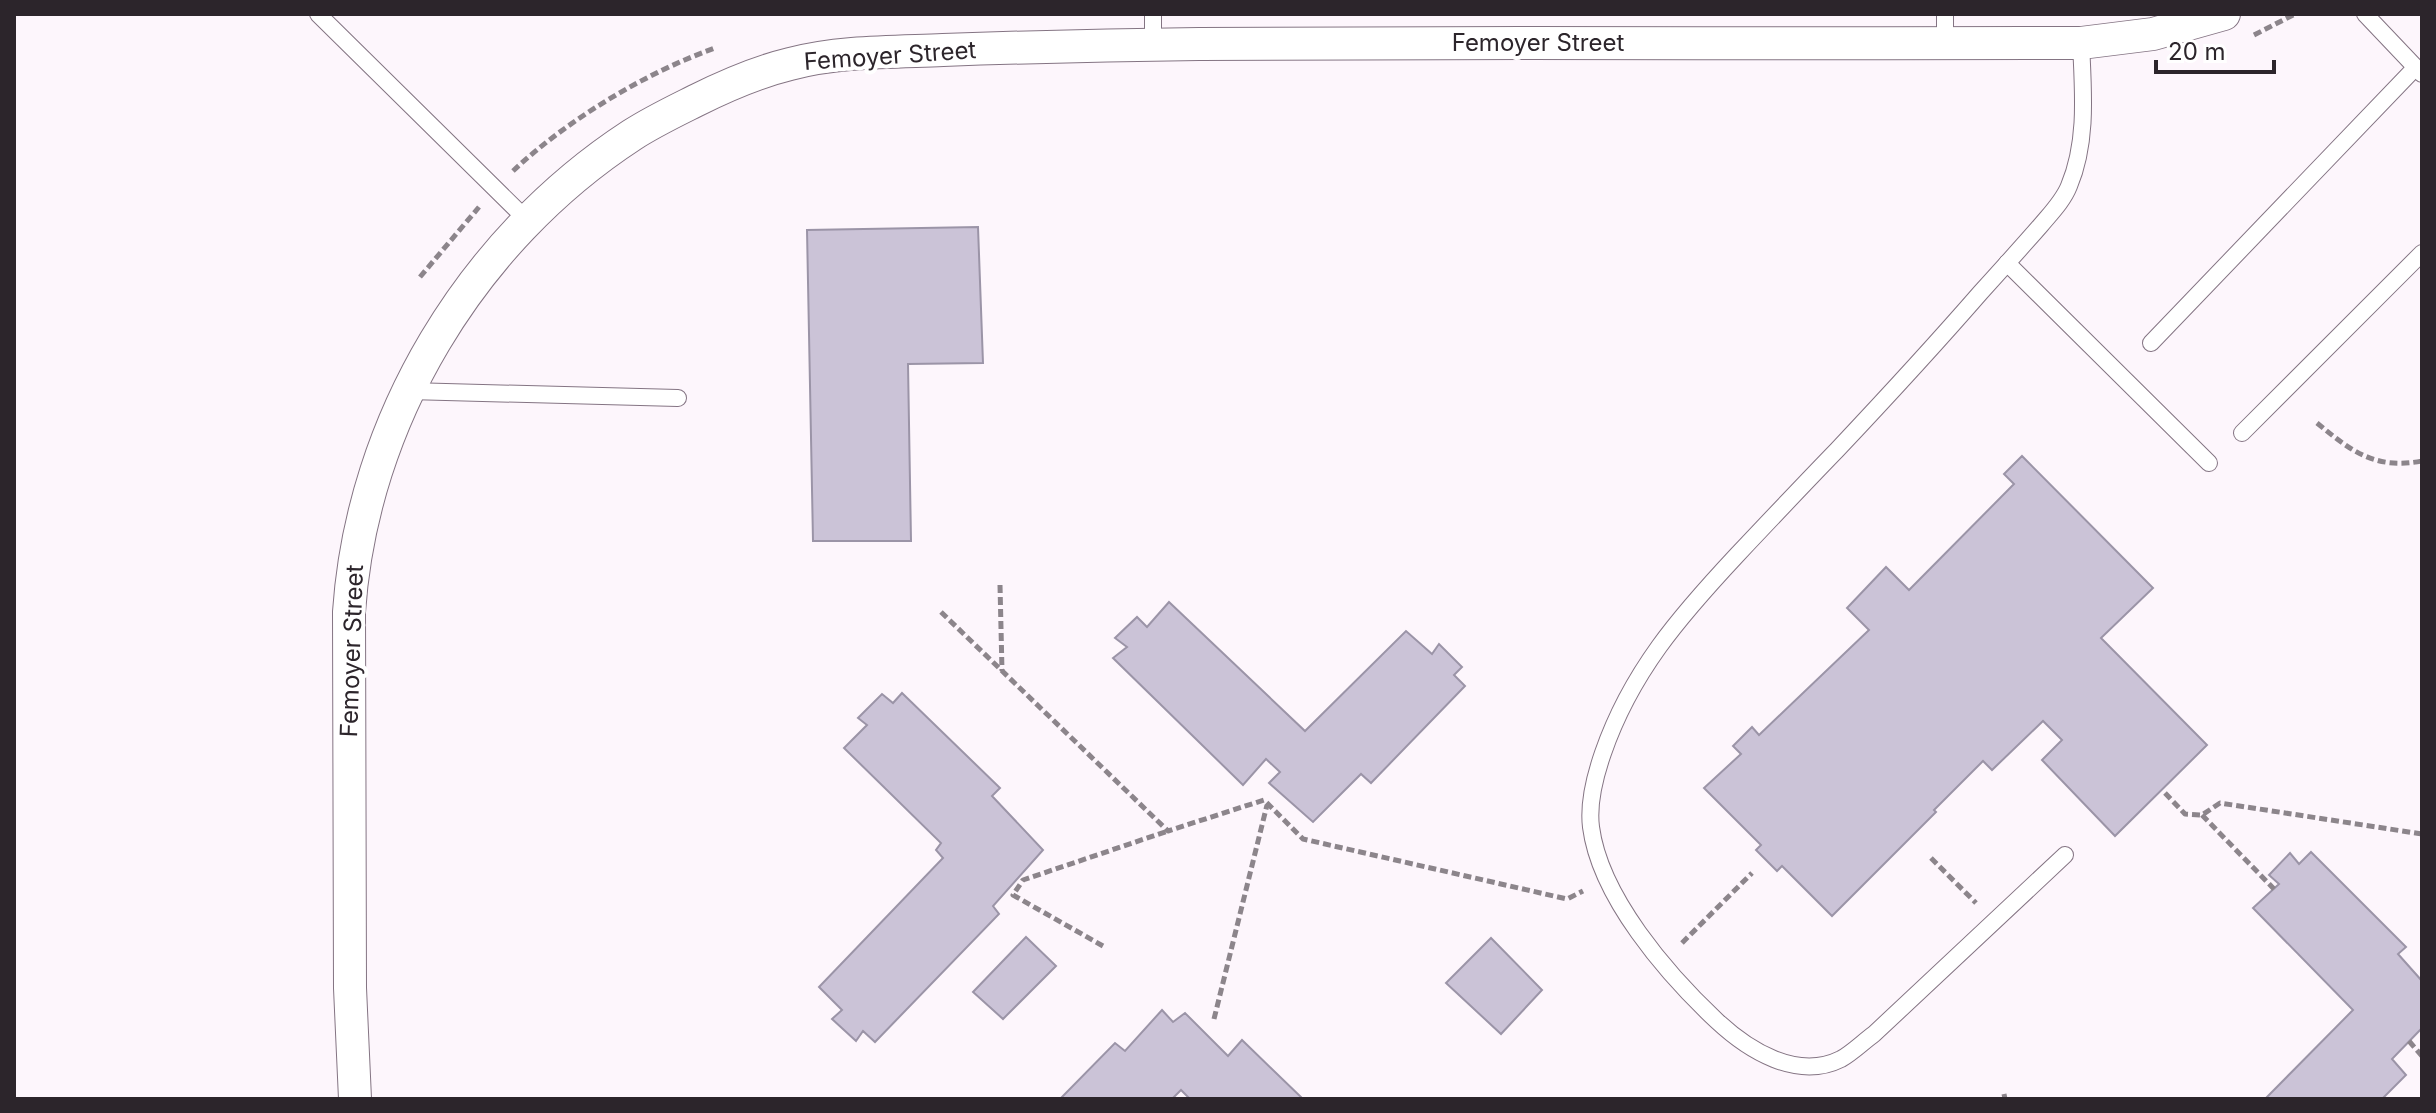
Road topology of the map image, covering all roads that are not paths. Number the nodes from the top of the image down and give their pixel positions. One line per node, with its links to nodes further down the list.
1 (318, 14): 8 (lane)
2 (2224, 14): 6 (street, Femoyer Street)
3 (2365, 14): 7 (lane)
4 (1945, 29): 5 (street, Femoyer Street); 6 (street, Femoyer Street)
5 (1153, 30): 8 (street, Femoyer Street)
6 (2081, 43): 10 (lane)
7 (2418, 71): 11 (lane)
8 (527, 220): 12 (street, Femoyer Street)
9 (2422, 253): 14 (lane)
10 (2007, 263): 15 (lane); 16 (lane)
11 (2151, 343)
12 (409, 391): 13 (lane); 17 (street, Femoyer Street)
13 (678, 398)
14 (2242, 433)
15 (2209, 463)
16 (2065, 855)
17 (355, 1099)

